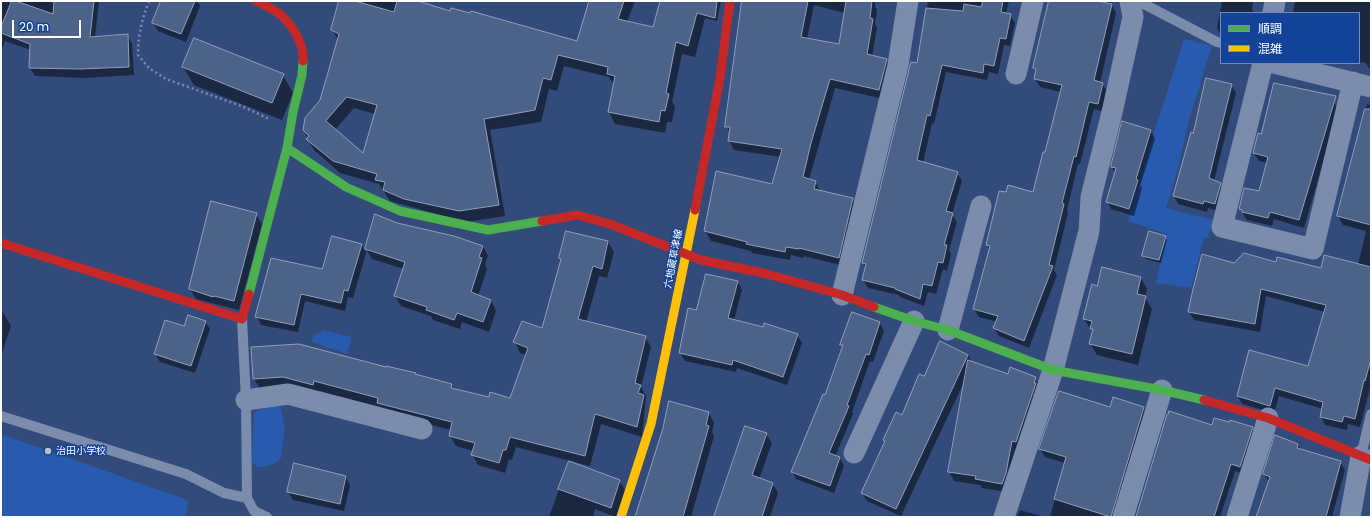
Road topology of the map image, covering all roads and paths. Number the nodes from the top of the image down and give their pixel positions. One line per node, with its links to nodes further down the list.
1 (149, 1): 15 (path)
2 (256, 1): 15 (street)
3 (730, 1): 19 (street, 六地蔵草津線)
4 (908, 1): 20 (street)
5 (1033, 1): 13 (street)
6 (1130, 1): 24 (street)
7 (1138, 1): 10 (lane)
8 (1275, 1): 9 (street)
9 (1273, 12)
10 (1220, 43)
11 (1263, 64): 14 (street)
12 (1278, 64): 14 (street)
13 (1016, 74)
14 (1362, 84)
15 (290, 131): 16 (street)
16 (287, 148): 19 (street); 21 (street)
17 (981, 206): 23 (street)
18 (1, 243): 21 (street)
19 (687, 255): 20 (street); 35 (street, 六地蔵草津線)
20 (842, 295): 22 (street)
21 (242, 320): 26 (lane)
22 (914, 321): 23 (street); 31 (street)
23 (948, 330): 24 (street)
24 (1054, 370): 25 (street); 36 (street)
25 (1162, 390): 29 (street); 37 (street)
26 (246, 400): 30 (street); 33 (lane)
27 (1371, 414): 32 (lane)
28 (1, 416): 33 (lane)
29 (1268, 418): 32 (street); 38 (street)
30 (422, 429)
31 (854, 453)
32 (1366, 458): 39 (street)
33 (247, 498): 34 (lane)
34 (267, 517)
35 (621, 517)
36 (1004, 517)
37 (1123, 517)
38 (1237, 517)
39 (1350, 517)

